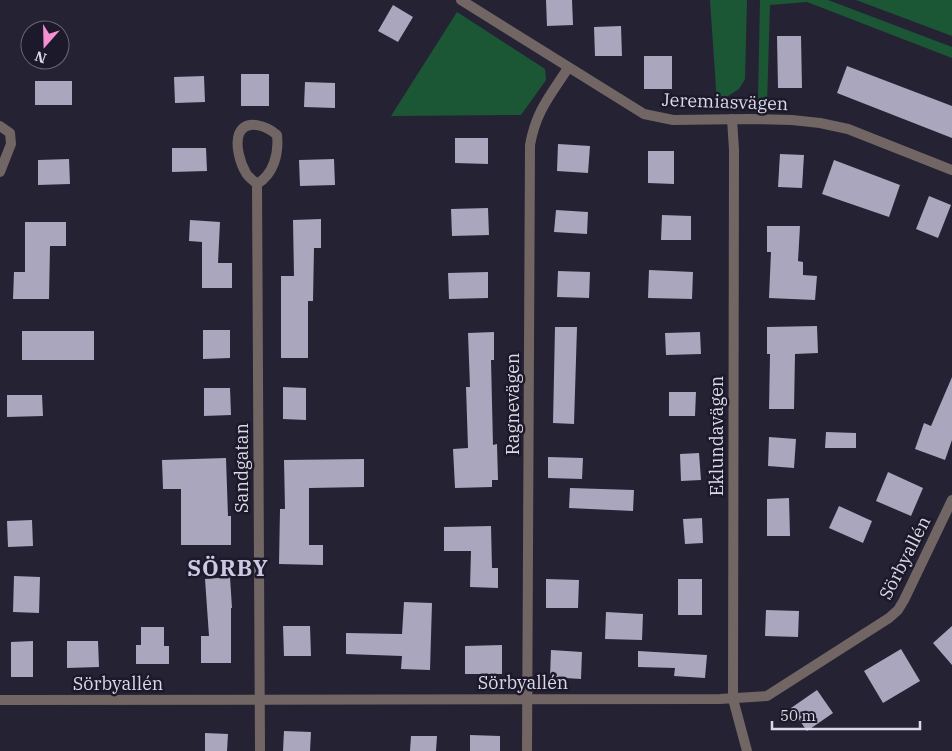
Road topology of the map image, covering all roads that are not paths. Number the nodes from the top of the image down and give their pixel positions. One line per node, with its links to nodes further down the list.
1 (461, 0): 2 (street, Jeremiasvägen)
2 (568, 68): 3 (street, Jeremiasvägen); 12 (street, Ragnevägen)
3 (732, 119): 5 (street, Jeremiasvägen); 9 (street, Eklundavägen)
4 (0, 126): 6 (street)
5 (952, 170)
6 (0, 172)
7 (257, 184): 7 (street); 11 (street, Sandgatan)
8 (952, 500): 9 (street, Sörbyallén)
9 (733, 699): 12 (street, Sörbyallén); 15 (street, Eklundavägen)
10 (0, 700): 11 (street, Sörbyallén)
11 (260, 700): 12 (street, Sörbyallén); 13 (street, Sandgatan)
12 (527, 700): 14 (street, Ragnevägen)
13 (260, 751)
14 (527, 751)
15 (747, 751)

